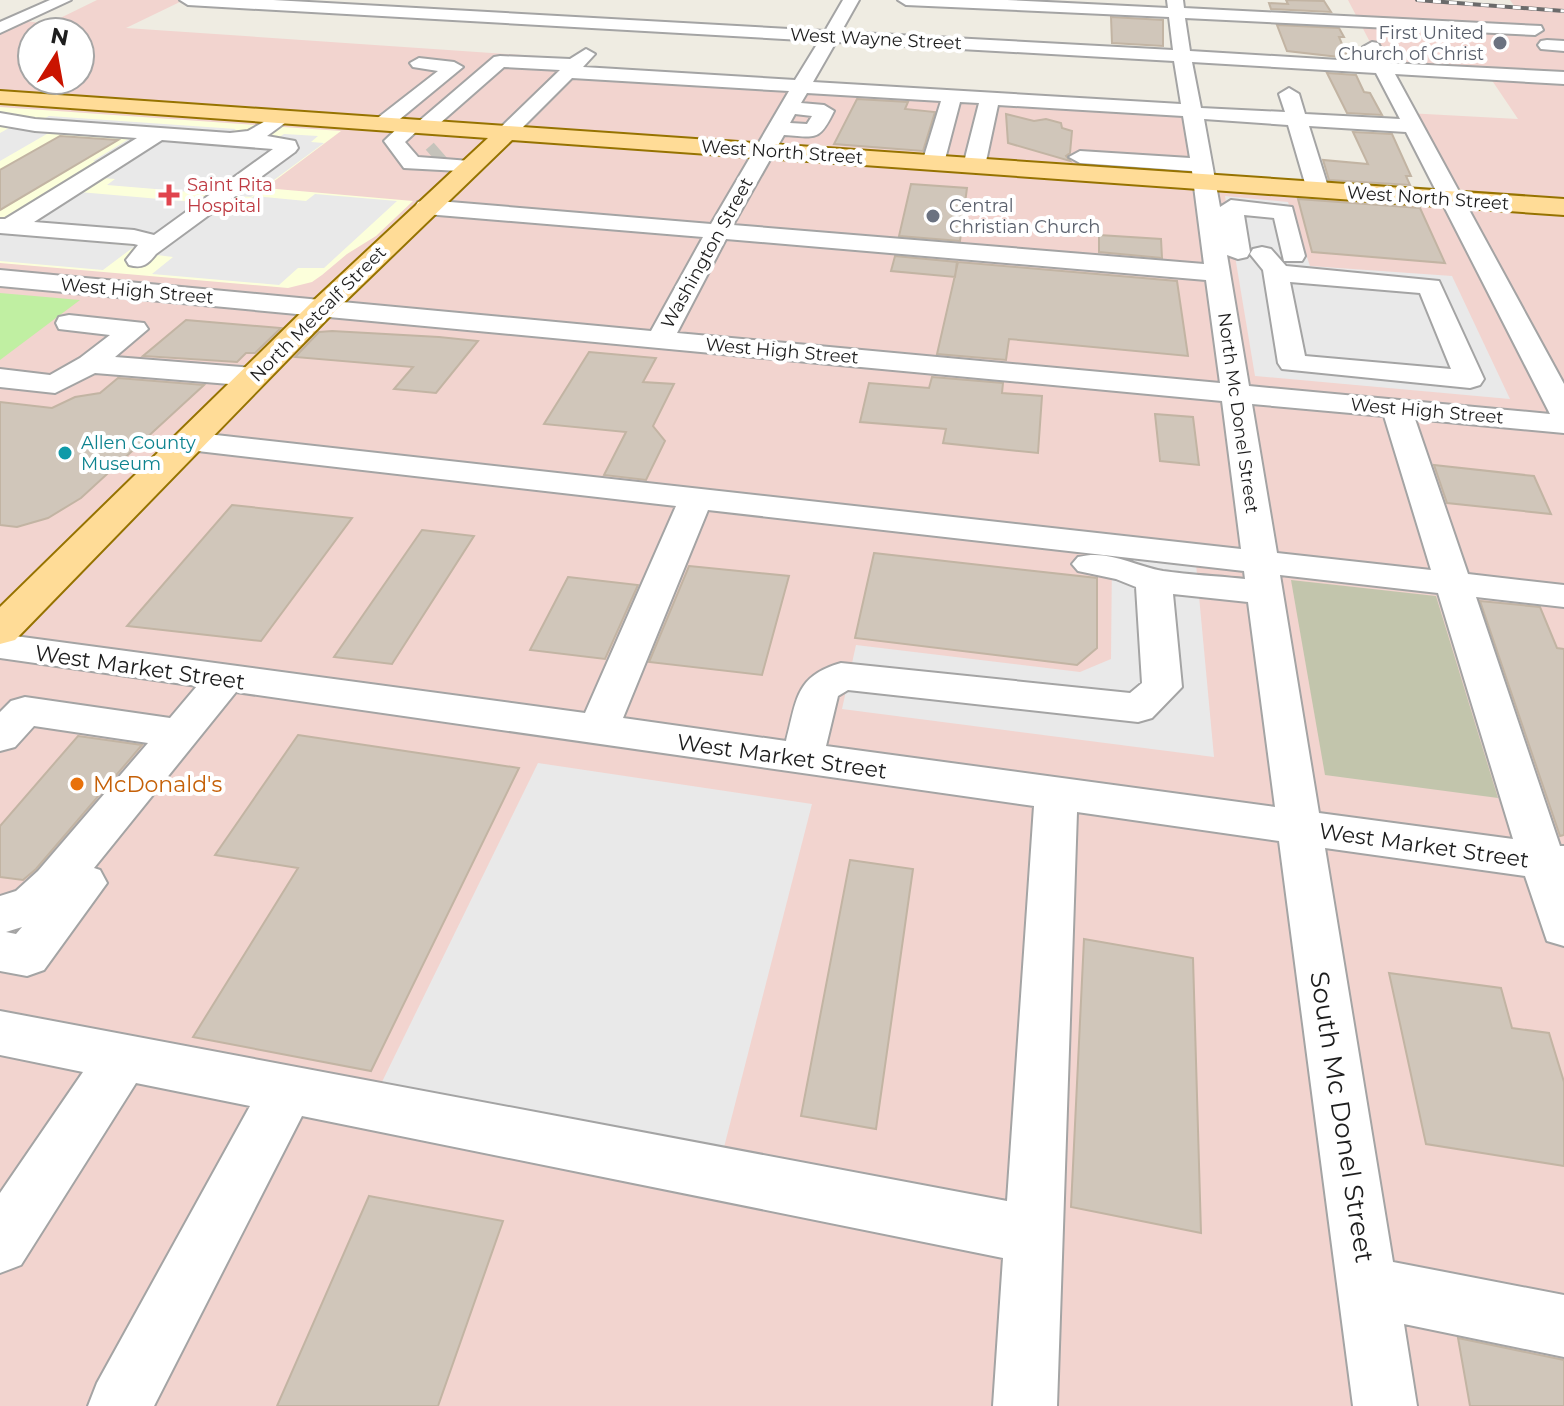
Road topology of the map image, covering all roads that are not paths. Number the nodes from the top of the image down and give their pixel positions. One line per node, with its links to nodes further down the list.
1 (63, 0): 11 (street)
2 (188, 0): 10 (street, West Wayne Street)
3 (851, 0): 12 (street, Washington Street)
4 (906, 0): 5 (street)
5 (1176, 6): 13 (street); 15 (street, North Mc Donel Street)
6 (631, 8): 10 (street, North Metcalf Street)
7 (1354, 12): 8 (street); 13 (street); 17 (street)
8 (1526, 19): 9 (street); 14 (street)
9 (1551, 19)
10 (615, 24): 12 (street, West Wayne Street); 19 (street, North Metcalf Street)
11 (0, 28)
12 (830, 36): 15 (street, West Wayne Street); 21 (street, Washington Street)
13 (1273, 39): 15 (street, West Wayne Street); 17 (street, West Wayne Street); 32 (street)
14 (1555, 45): 18 (street)
15 (1182, 56): 29 (street, North Mc Donel Street)
16 (419, 63): 36 (street)
17 (1383, 67): 20 (street, West Wayne Street); 34 (street)
18 (1564, 67)
19 (569, 72): 21 (street); 27 (street); 40 (street, North Metcalf Street)
20 (1564, 78)
21 (801, 87): 22 (street); 26 (street, Washington Street)
22 (836, 89): 24 (street); 28 (street)
23 (0, 97): 30 (main road, West North Street)
24 (952, 97): 25 (street); 42 (street)
25 (990, 99): 29 (street); 45 (street)
26 (788, 108): 28 (street); 35 (street, Washington Street)
27 (445, 109): 36 (street); 40 (street)
28 (824, 111): 35 (street)
29 (1194, 112): 32 (street); 43 (street, North Mc Donel Street)
30 (283, 117): 36 (main road, West North Street); 38 (street)
31 (0, 119): 33 (street)
32 (1297, 119): 34 (street); 46 (street)
33 (36, 125): 37 (street); 39 (street)
34 (1414, 126): 47 (street)
35 (777, 128): 41 (street, Washington Street)
36 (403, 132): 40 (main road, West North Street); 40 (street)
37 (158, 134): 38 (street); 50 (street)
38 (230, 139): 52 (street)
39 (9, 140)
40 (459, 148): 41 (main road, West North Street); 48 (main road, North Metcalf Street)
41 (763, 151): 42 (main road, West North Street); 51 (street, Washington Street)
42 (933, 163): 45 (main road, West North Street)
43 (1202, 164): 44 (main road, West North Street); 44 (street); 46 (main road, West North Street); 53 (street, North Mc Donel Street)
44 (1079, 165): 45 (main road, West North Street)
45 (974, 166)
46 (1318, 190): 47 (main road, West North Street)
47 (1452, 199): 49 (main road, West North Street); 54 (street)
48 (426, 207): 51 (street); 58 (main road, North Metcalf Street)
49 (1564, 207)
50 (4, 226): 52 (street)
51 (718, 231): 53 (street); 60 (street, Washington Street)
52 (152, 248): 57 (street)
53 (1250, 267): 55 (street); 55 (street); 64 (street, North Mc Donel Street)
54 (1491, 273): 55 (street); 66 (street)
55 (1445, 275)
56 (0, 278): 57 (street, West High Street)
57 (102, 288): 58 (street, West High Street)
58 (322, 308): 60 (street, West High Street); 62 (main road, North Metcalf Street)
59 (69, 323): 61 (street)
60 (660, 340): 64 (street, West High Street)
61 (90, 364): 62 (street); 63 (street)
62 (254, 377): 68 (main road, North Metcalf Street)
63 (0, 378)
64 (1235, 393): 65 (street, West High Street); 71 (street, North Mc Donel Street)
65 (1397, 409): 67 (street, West High Street); 73 (street)
66 (1564, 412)
67 (1564, 424)
68 (189, 441): 69 (street); 75 (main road, North Metcalf Street)
69 (696, 498): 70 (street); 80 (street)
70 (881, 519): 71 (street); 72 (street)
71 (1262, 577): 72 (street); 73 (street); 84 (street, North Mc Donel Street)
72 (1154, 581): 82 (street)
73 (1454, 583): 74 (street); 85 (street)
74 (1564, 596)
75 (0, 631)
76 (0, 646): 77 (street, West Market Street)
77 (74, 659): 78 (street, West Market Street); 79 (street)
78 (225, 679): 80 (street, West Market Street); 81 (street)
79 (12, 724): 81 (street)
80 (598, 729): 82 (street, West Market Street)
81 (182, 734): 86 (street); 88 (street)
82 (802, 759): 83 (street, West Market Street)
83 (1056, 794): 84 (street, West Market Street); 92 (street)
84 (1298, 827): 85 (street, West Market Street); 94 (street, South Mc Donel Street)
85 (1554, 863): 87 (street)
86 (0, 915)
87 (1564, 927)
88 (0, 951)
89 (0, 1033): 90 (street)
90 (123, 1057): 91 (street); 93 (street)
91 (288, 1089): 92 (street); 96 (street)
92 (1034, 1235): 97 (street)
93 (0, 1244)
94 (1367, 1287): 95 (street); 98 (street, South Mc Donel Street)
95 (1564, 1326)
96 (120, 1406)
97 (1025, 1406)
98 (1385, 1406)

